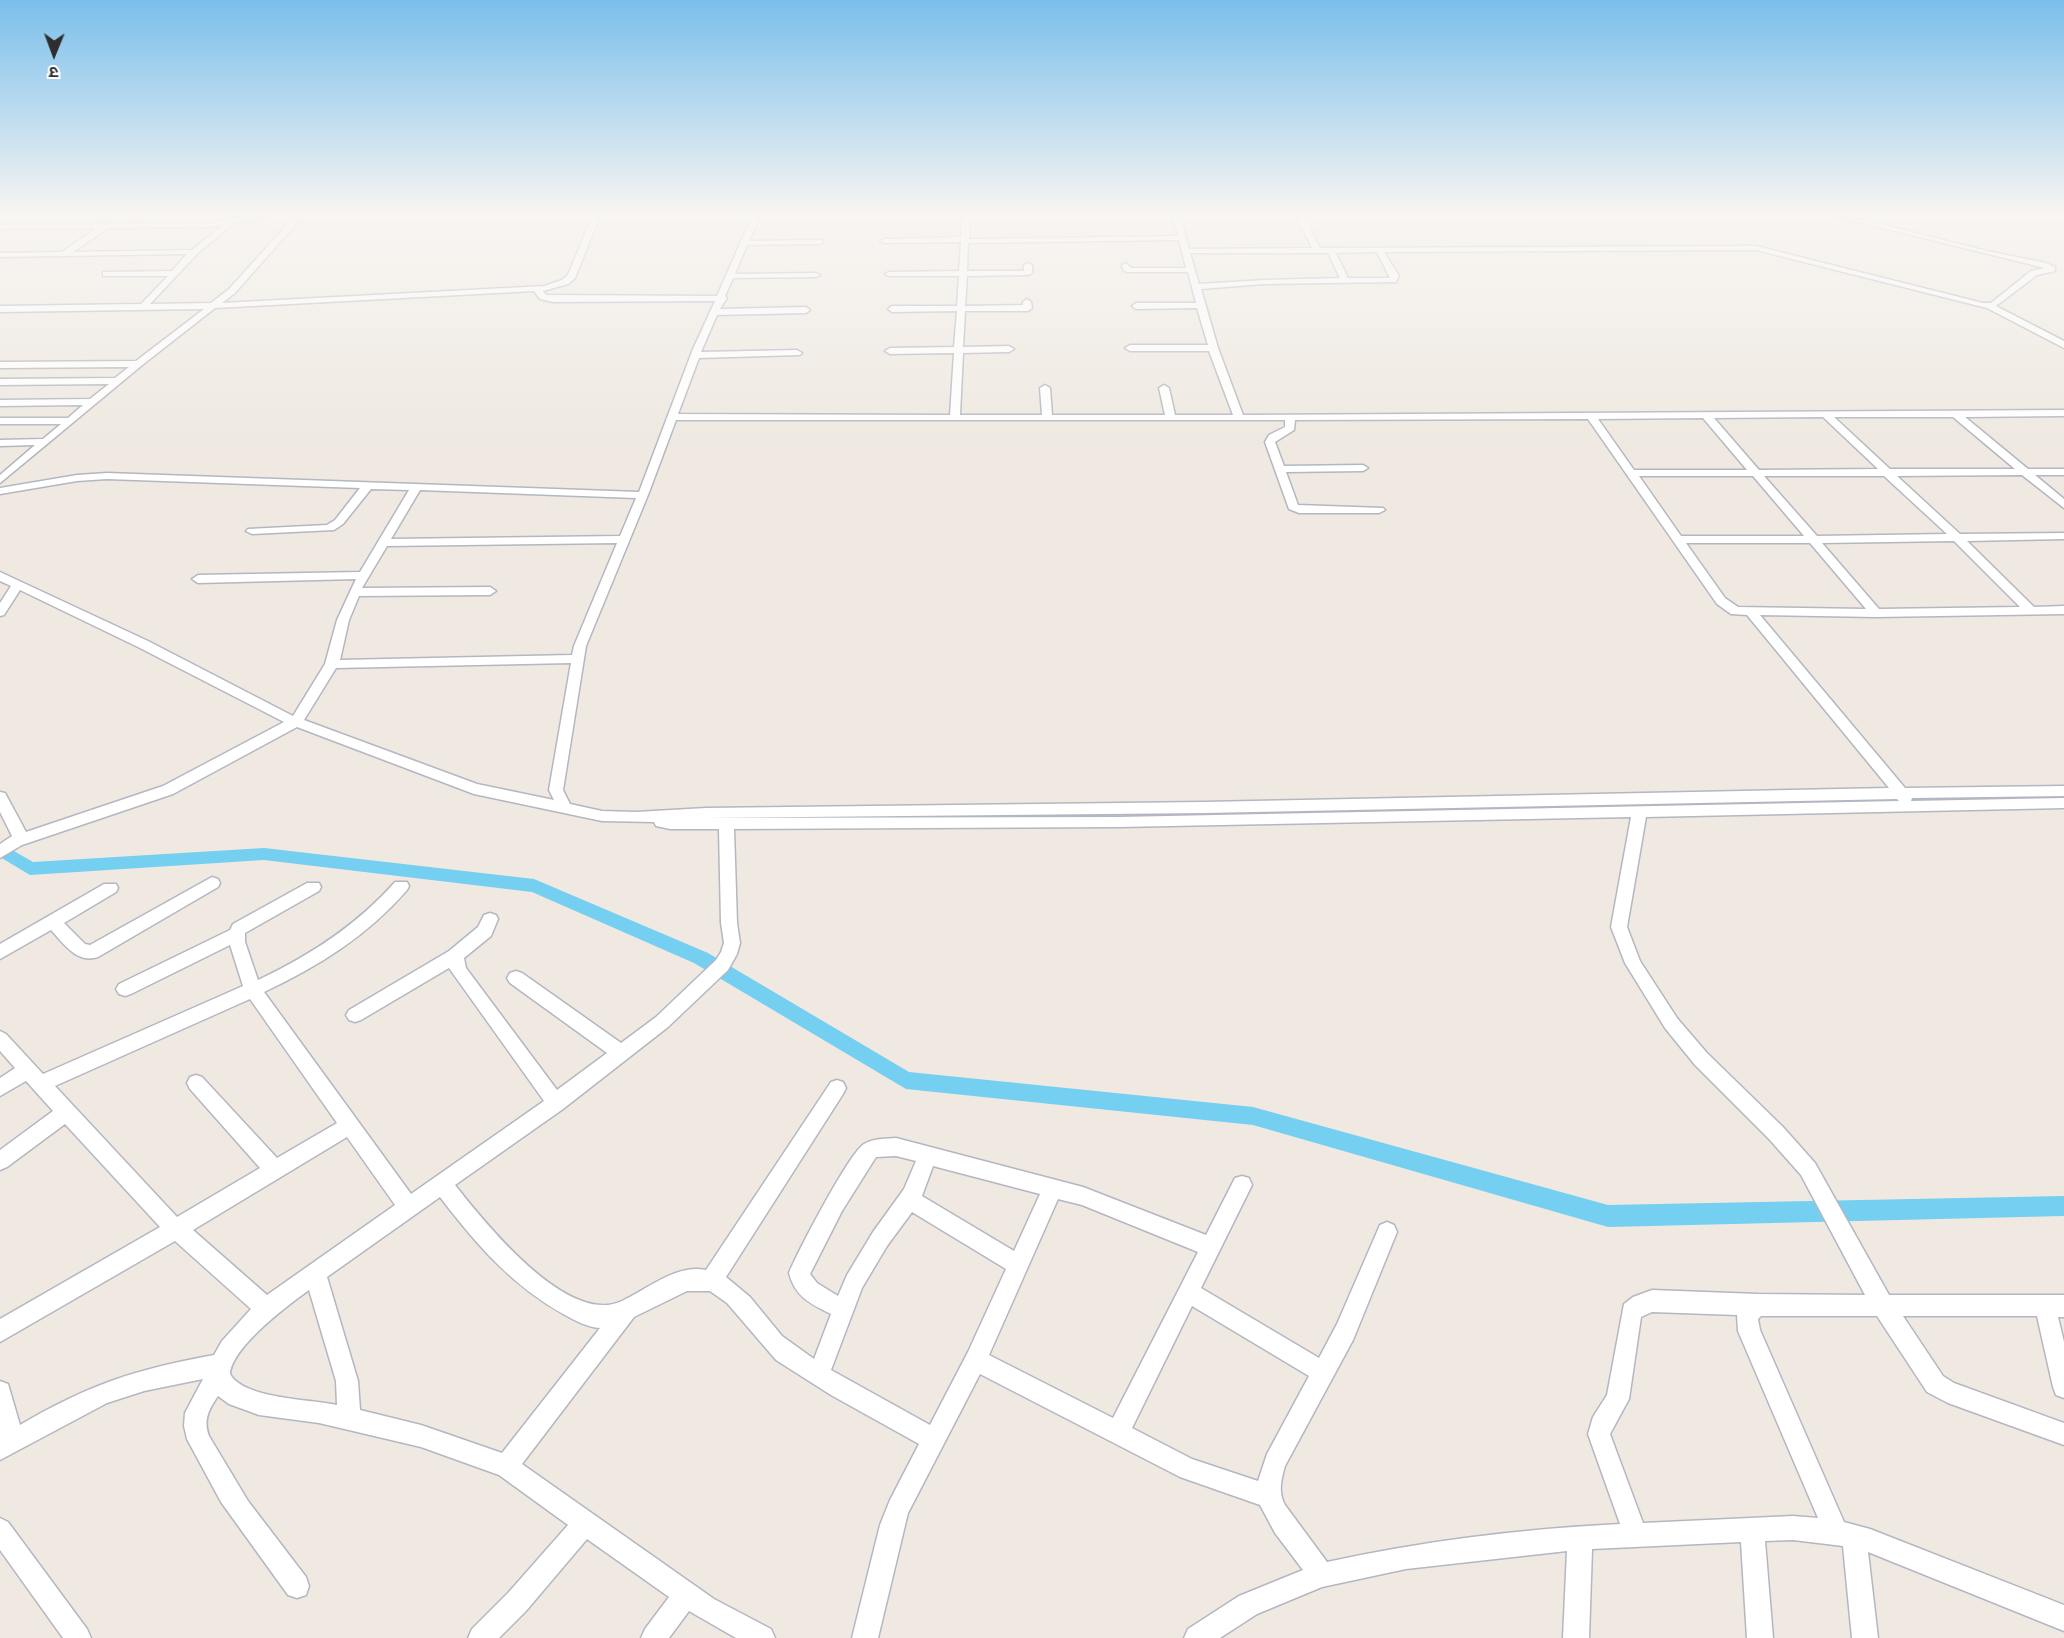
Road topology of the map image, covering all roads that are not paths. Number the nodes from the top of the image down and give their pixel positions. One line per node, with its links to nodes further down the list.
1 (156, 292): 16 (street)
2 (230, 292): 13 (street)
3 (471, 292): 13 (street)
4 (540, 292): 10 (street)
5 (725, 292): 10 (street)
6 (961, 292): 19 (street)
7 (1199, 292): 12 (street)
8 (1927, 292): 15 (street)
9 (2006, 292): 15 (street)
10 (723, 298): 21 (street)
11 (1027, 302): 19 (street)
12 (1202, 305): 14 (street); 24 (street)
13 (210, 306): 16 (street); 30 (street)
14 (1136, 306)
15 (1989, 306): 22 (street)
16 (142, 307): 17 (street)
17 (0, 309)
18 (892, 309): 19 (street)
19 (960, 309): 25 (street)
20 (806, 310): 21 (street)
21 (716, 312): 29 (street)
22 (2064, 345)
23 (1130, 348): 24 (street)
24 (1213, 348): 45 (street)
25 (958, 349): 26 (street); 27 (street); 47 (street)
26 (1009, 349)
27 (890, 351)
28 (797, 352): 29 (street)
29 (696, 355): 43 (street)
30 (138, 364): 31 (street); 32 (street)
31 (0, 365)
32 (117, 381): 33 (street); 36 (street)
33 (0, 382)
34 (1046, 388): 48 (street)
35 (1164, 388): 44 (street)
36 (93, 402): 37 (street); 50 (street)
37 (0, 403)
38 (2064, 413): 39 (street)
39 (1956, 414): 40 (street); 58 (street)
40 (1826, 415): 42 (street); 57 (street)
41 (1591, 416): 42 (street); 46 (street); 60 (street)
42 (1707, 416): 61 (street)
43 (673, 417): 47 (street); 66 (street)
44 (1170, 417): 45 (street); 48 (street)
45 (1239, 417): 46 (street)
46 (1290, 417): 56 (street)
47 (955, 418): 48 (street)
48 (1047, 418)
49 (0, 421): 50 (street)
50 (70, 421): 51 (street)
51 (45, 442): 52 (street); 54 (street)
52 (0, 443)
53 (0, 464): 54 (street)
54 (20, 464): 62 (street)
55 (1363, 468): 56 (street)
56 (1281, 470): 68 (street)
57 (1888, 472): 58 (street); 61 (street); 70 (street)
58 (2025, 472): 59 (street); 67 (street)
59 (2064, 472)
60 (1631, 473): 61 (street); 72 (street)
61 (1757, 473): 74 (street)
62 (0, 480)
63 (367, 486): 64 (street); 65 (street); 69 (street)
64 (417, 488): 66 (street); 75 (street)
65 (0, 491)
66 (643, 495): 73 (street)
67 (2064, 505)
68 (1379, 510)
69 (252, 531)
70 (1955, 536): 71 (street); 74 (street); 82 (street)
71 (2064, 536)
72 (1676, 538): 74 (street); 85 (street)
73 (624, 539): 75 (street); 87 (street)
74 (1813, 540): 86 (street)
75 (385, 543): 76 (street)
76 (365, 575): 78 (street); 81 (street)
77 (0, 576): 79 (street)
78 (198, 579)
79 (18, 585): 84 (street); 89 (street)
80 (490, 591): 81 (street)
81 (354, 592): 88 (street)
82 (2030, 610): 83 (street); 86 (street)
83 (2064, 610)
84 (0, 612)
85 (1752, 613): 86 (street); 91 (street)
86 (1876, 613)
87 (578, 659): 88 (street); 95 (street)
88 (332, 664): 89 (street)
89 (296, 722): 95 (street); 99 (street)
90 (2064, 791): 91 (street)
91 (1900, 793): 94 (street); 97 (street)
92 (0, 797): 99 (street)
93 (2064, 803): 94 (street)
94 (1913, 807): 96 (street)
95 (565, 808): 97 (street)
96 (1640, 810): 98 (street); 139 (street)
97 (650, 819): 98 (street)
98 (726, 824): 114 (street)
99 (9, 847)
100 (212, 884): 105 (street)
101 (401, 886): 111 (street)
102 (313, 887): 106 (street)
103 (110, 888): 105 (street)
104 (490, 919): 108 (street)
105 (52, 921): 107 (street)
106 (236, 935): 110 (street); 111 (street)
107 (0, 952)
108 (455, 956): 112 (street); 119 (street)
109 (516, 978): 114 (street)
110 (125, 989)
111 (253, 990): 115 (street); 121 (street)
112 (355, 1015)
113 (0, 1039): 115 (street)
114 (621, 1053): 119 (street)
115 (34, 1077): 117 (street); 120 (street)
116 (196, 1083): 124 (street)
117 (0, 1088)
118 (837, 1088): 135 (street)
119 (556, 1102): 125 (street)
120 (66, 1112): 123 (street); 130 (street)
121 (348, 1126): 124 (street); 129 (street)
122 (928, 1154): 127 (street); 128 (street); 141 (street)
123 (0, 1161)
124 (275, 1170): 130 (street)
125 (442, 1185): 129 (street); 142 (street)
126 (1242, 1185): 132 (street)
127 (1053, 1187): 132 (street); 133 (street)
128 (912, 1195): 133 (street); 141 (street)
129 (409, 1208): 134 (street)
130 (176, 1230): 140 (street); 143 (street)
131 (1387, 1232): 146 (street)
132 (1211, 1247): 136 (street)
133 (1018, 1265): 144 (street)
134 (315, 1273): 140 (street); 150 (street)
135 (711, 1281): 142 (street); 147 (street)
136 (1188, 1292): 146 (street); 151 (street)
137 (1758, 1305): 139 (street); 160 (street); 161 (street)
138 (2054, 1306): 139 (street); 148 (street)
139 (1884, 1307): 152 (street)
140 (266, 1308): 145 (street)
141 (843, 1309): 147 (street)
142 (627, 1310): 155 (street)
143 (0, 1331)
144 (976, 1360): 151 (street); 153 (street)
145 (219, 1371): 150 (street); 154 (street); 164 (street)
146 (1323, 1372): 156 (street)
147 (819, 1374): 153 (street)
148 (2064, 1387)
149 (0, 1392): 154 (street)
150 (348, 1419): 155 (street)
151 (1118, 1433): 156 (street)
152 (2064, 1434)
153 (934, 1440): 171 (street)
154 (6, 1445)
155 (506, 1466): 157 (street)
156 (1269, 1496): 163 (street)
157 (586, 1522): 165 (street); 168 (street)
158 (0, 1530): 167 (street)
159 (1752, 1530): 160 (street); 161 (street); 174 (street)
160 (1845, 1534): 166 (street); 175 (street)
161 (1636, 1536): 162 (street)
162 (1580, 1538): 163 (street); 173 (street)
163 (1322, 1575): 172 (street)
164 (297, 1586)
165 (686, 1594): 169 (street); 170 (street)
166 (2064, 1618)
167 (78, 1638)
168 (481, 1638)
169 (654, 1638)
170 (762, 1638)
171 (865, 1638)
172 (1197, 1638)
173 (1576, 1638)
174 (1760, 1638)
175 (1865, 1638)

